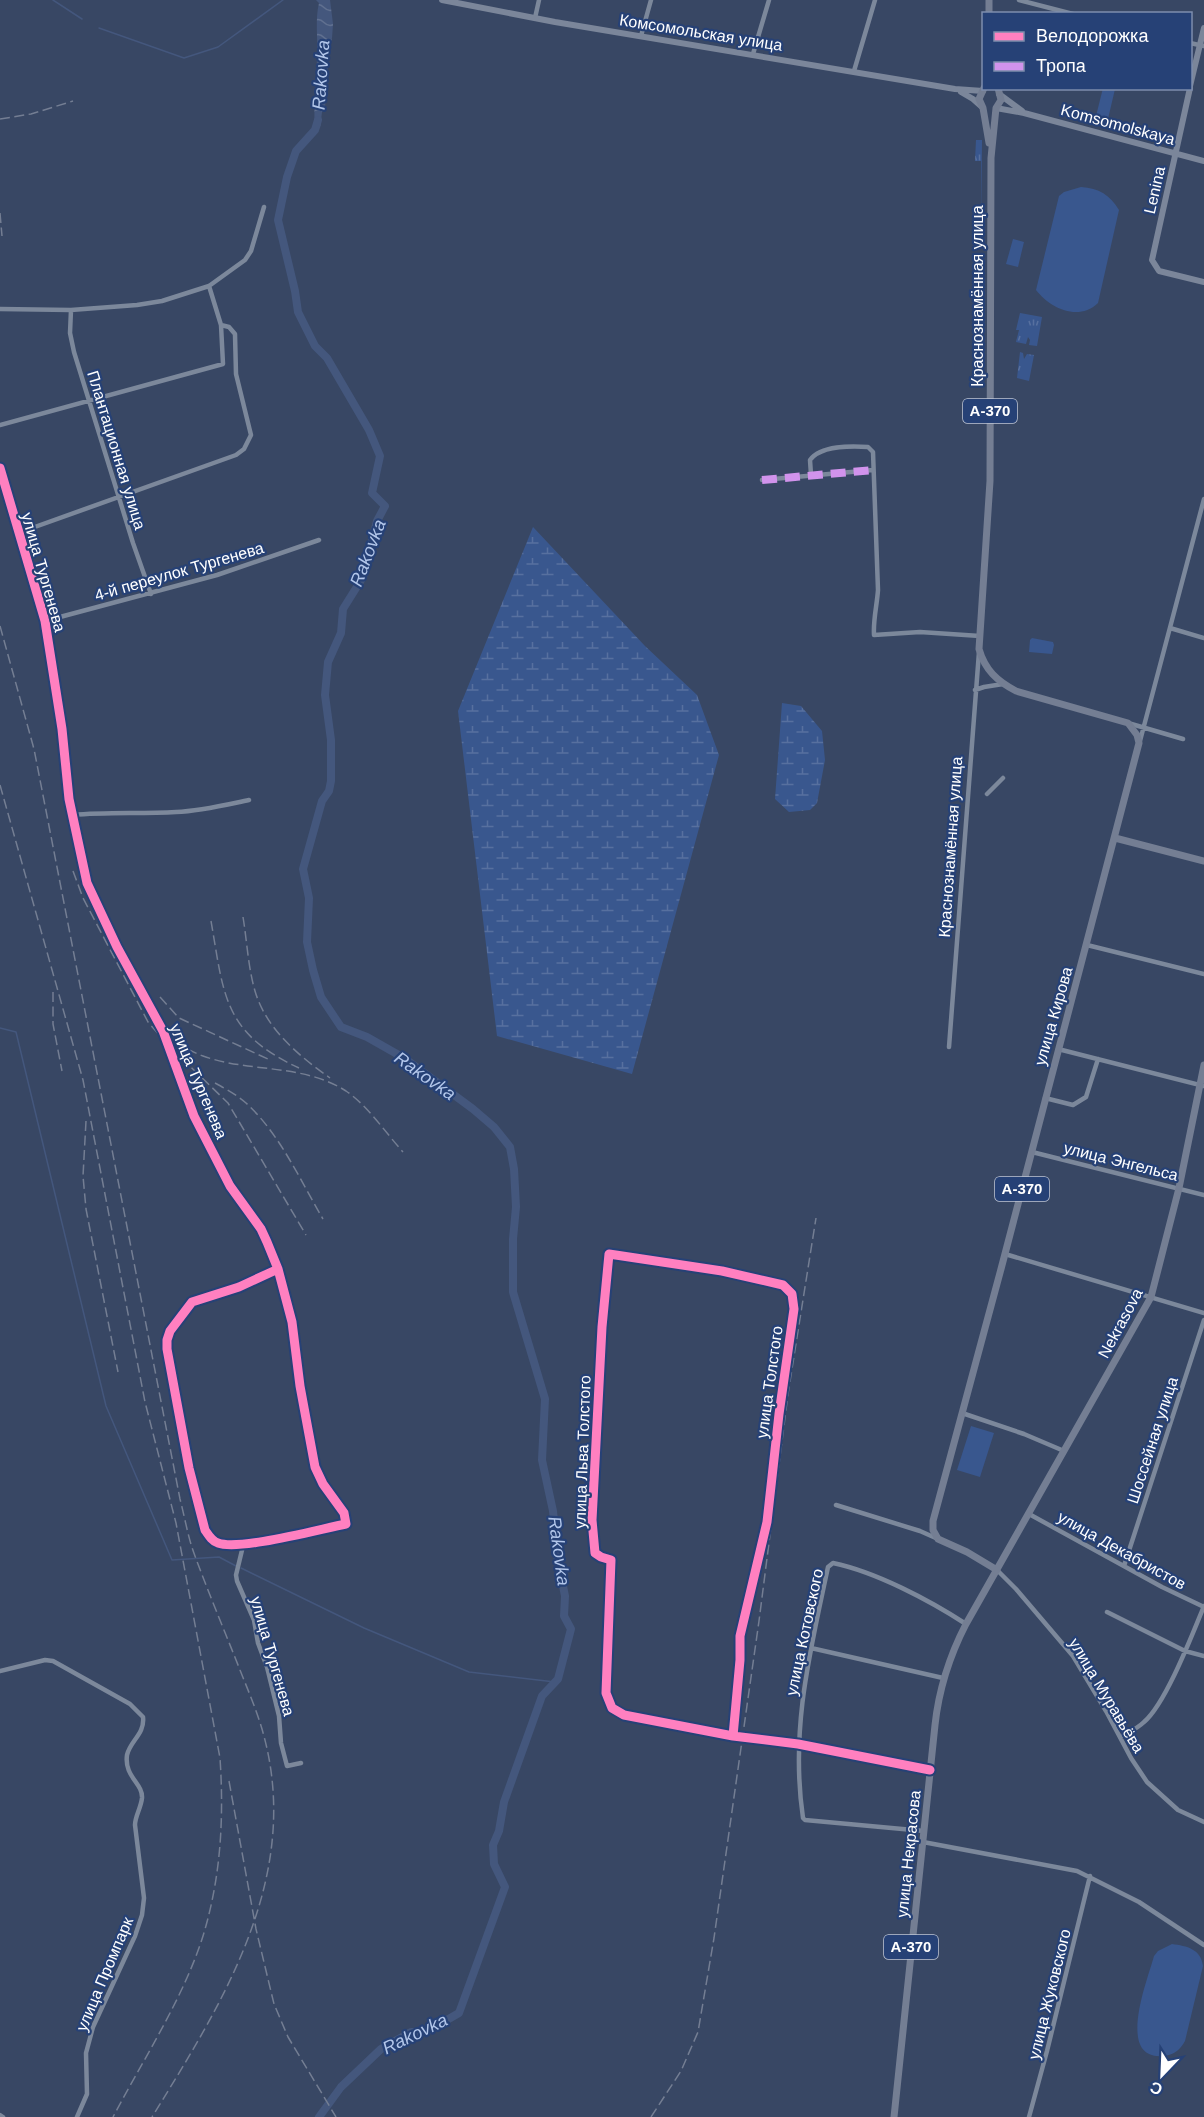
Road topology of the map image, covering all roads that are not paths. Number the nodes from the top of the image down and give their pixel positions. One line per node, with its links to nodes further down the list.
1 (442, 0): 8 (main road, Комсомольская улица)
2 (539, 0): 8 (street)
3 (651, 0): 10 (street)
4 (769, 0): 12 (street)
5 (875, 0): 13 (street)
6 (1019, 0): 7 (street)
7 (1065, 12)
8 (535, 18): 10 (main road, Комсомольская улица)
9 (1204, 27): 11 (main road, Lenina)
10 (641, 36): 12 (main road, Комсомольская улица)
11 (1202, 46): 14 (main road, Lenina)
12 (753, 54): 13 (main road, Комсомольская улица)
13 (854, 71): 15 (main road, Комсомольская улица)
14 (1192, 80)
15 (955, 89): 16 (main road, Комсомольская улица); 20 (main road, Комсомольская улица)
16 (982, 90)
17 (984, 90): 19 (highway); 20 (highway, А-370)
18 (1189, 90): 23 (main road, Lenina)
19 (998, 91): 21 (highway, А-370); 22 (main road)
20 (983, 108): 21 (highway); 24 (highway, Краснознамённая улица / А-370)
21 (996, 108): 22 (main road); 24 (highway, Краснознамённая улица / А-370)
22 (1024, 113): 23 (main road, Komsomolskaya)
23 (1177, 153): 25 (main road, Komsomolskaya); 27 (main road, Lenina)
24 (991, 158): 45 (highway, Краснознамённая улица / А-370)
25 (1204, 161)
26 (264, 207): 28 (street)
27 (1204, 282)
28 (209, 286): 30 (street); 31 (street)
29 (0, 309): 30 (street)
30 (71, 310): 32 (street, Плантационная улица)
31 (221, 325): 32 (street); 38 (street)
32 (89, 399): 33 (street); 38 (street, Плантационная улица)
33 (0, 425)
34 (0, 468): 40 (street, улица Тургенева)
35 (873, 470): 36 (street); 36 (street); 45 (street)
36 (810, 475): 37 (street)
37 (762, 480)
38 (119, 499): 40 (street); 42 (street, Плантационная улица)
39 (1204, 499): 44 (street, улица Кирова)
40 (18, 533): 43 (street, улица Тургенева)
41 (319, 540): 42 (street, 4-й переулок Тургенева)
42 (151, 594): 43 (street, 4-й переулок Тургенева)
43 (45, 621): 57 (street, улица Тургенева)
44 (1170, 627): 46 (street); 51 (street, улица Кирова)
45 (980, 636): 47 (highway, Краснознамённая улица / А-370)
46 (1204, 638)
47 (979, 649): 48 (highway, Краснознамённая улица / А-370); 49 (street, Краснознамённая улица)
48 (1003, 684): 49 (street); 50 (highway, А-370)
49 (975, 690): 62 (street, Краснознамённая улица)
50 (1128, 723): 51 (street); 53 (highway)
51 (1143, 727): 52 (street); 53 (street, улица Кирова)
52 (1183, 739)
53 (1139, 743): 58 (highway, улица Кирова / А-370)
54 (1003, 778): 55 (street)
55 (987, 794)
56 (249, 800): 57 (street)
57 (73, 815): 73 (street, улица Тургенева)
58 (1115, 838): 59 (highway); 60 (highway, улица Кирова / А-370)
59 (1204, 861)
60 (1087, 945): 61 (street); 63 (highway, улица Кирова / А-370)
61 (1204, 974)
62 (949, 1047)
63 (1058, 1049): 64 (street); 67 (highway, улица Кирова / А-370)
64 (1098, 1059): 66 (street); 67 (street)
65 (1204, 1065): 66 (highway, Nekrasova / А-370)
66 (1202, 1085): 69 (highway, Nekrasova / А-370)
67 (1045, 1098): 68 (highway, улица Кирова / А-370)
68 (1032, 1152): 69 (street, улица Энгельса); 72 (highway, улица Кирова / А-370)
69 (1179, 1188): 70 (street, улица Энгельса); 74 (highway, Nekrasova / А-370)
70 (1204, 1195)
71 (609, 1254): 93 (street, улица Льва Толстого); 93 (street, улица Толстого)
72 (1005, 1254): 74 (street); 77 (highway, улица Кирова / А-370)
73 (278, 1269): 82 (street, улица Тургенева); 82 (street)
74 (1151, 1297): 75 (street); 78 (highway, Nekrasova / А-370)
75 (1204, 1313)
76 (1204, 1320): 83 (street, Шоссейная улица)
77 (963, 1413): 78 (street); 81 (highway, улица Кирова / А-370)
78 (1064, 1450): 80 (highway, Nekrasova / А-370)
79 (836, 1505): 81 (street)
80 (1029, 1514): 83 (street, улица Декабристов); 84 (highway, Nekrasova / А-370)
81 (938, 1539): 84 (highway)
82 (243, 1546): 96 (street, улица Тургенева)
83 (1124, 1566): 85 (street, улица Декабристов)
84 (997, 1570): 87 (highway, улица Некрасова / А-370); 94 (street, улица Муравьёва)
85 (1204, 1607): 89 (street)
86 (1107, 1612): 89 (street)
87 (966, 1624): 88 (street, улица Котовского); 92 (highway, улица Некрасова / А-370)
88 (811, 1648): 92 (street); 95 (street, улица Котовского)
89 (1185, 1651): 90 (street); 94 (street)
90 (1204, 1656)
91 (0, 1671): 103 (street, улица Промпарк)
92 (943, 1678): 97 (highway, улица Некрасова / А-370)
93 (733, 1736): 95 (street, улица Льва Толстого)
94 (1121, 1737): 98 (street, улица Муравьёва)
95 (798, 1744): 97 (street, улица Льва Толстого); 99 (street, улица Котовского)
96 (302, 1763)
97 (930, 1770): 99 (highway, улица Некрасова / А-370)
98 (1203, 1820)
99 (924, 1831): 100 (highway, улица Некрасова / А-370)
100 (923, 1842): 101 (street); 104 (highway, улица Некрасова / А-370)
101 (1090, 1876): 102 (street); 105 (street, улица Жуковского)
102 (1204, 1945)
103 (77, 2117)
104 (894, 2117)
105 (1029, 2117)

